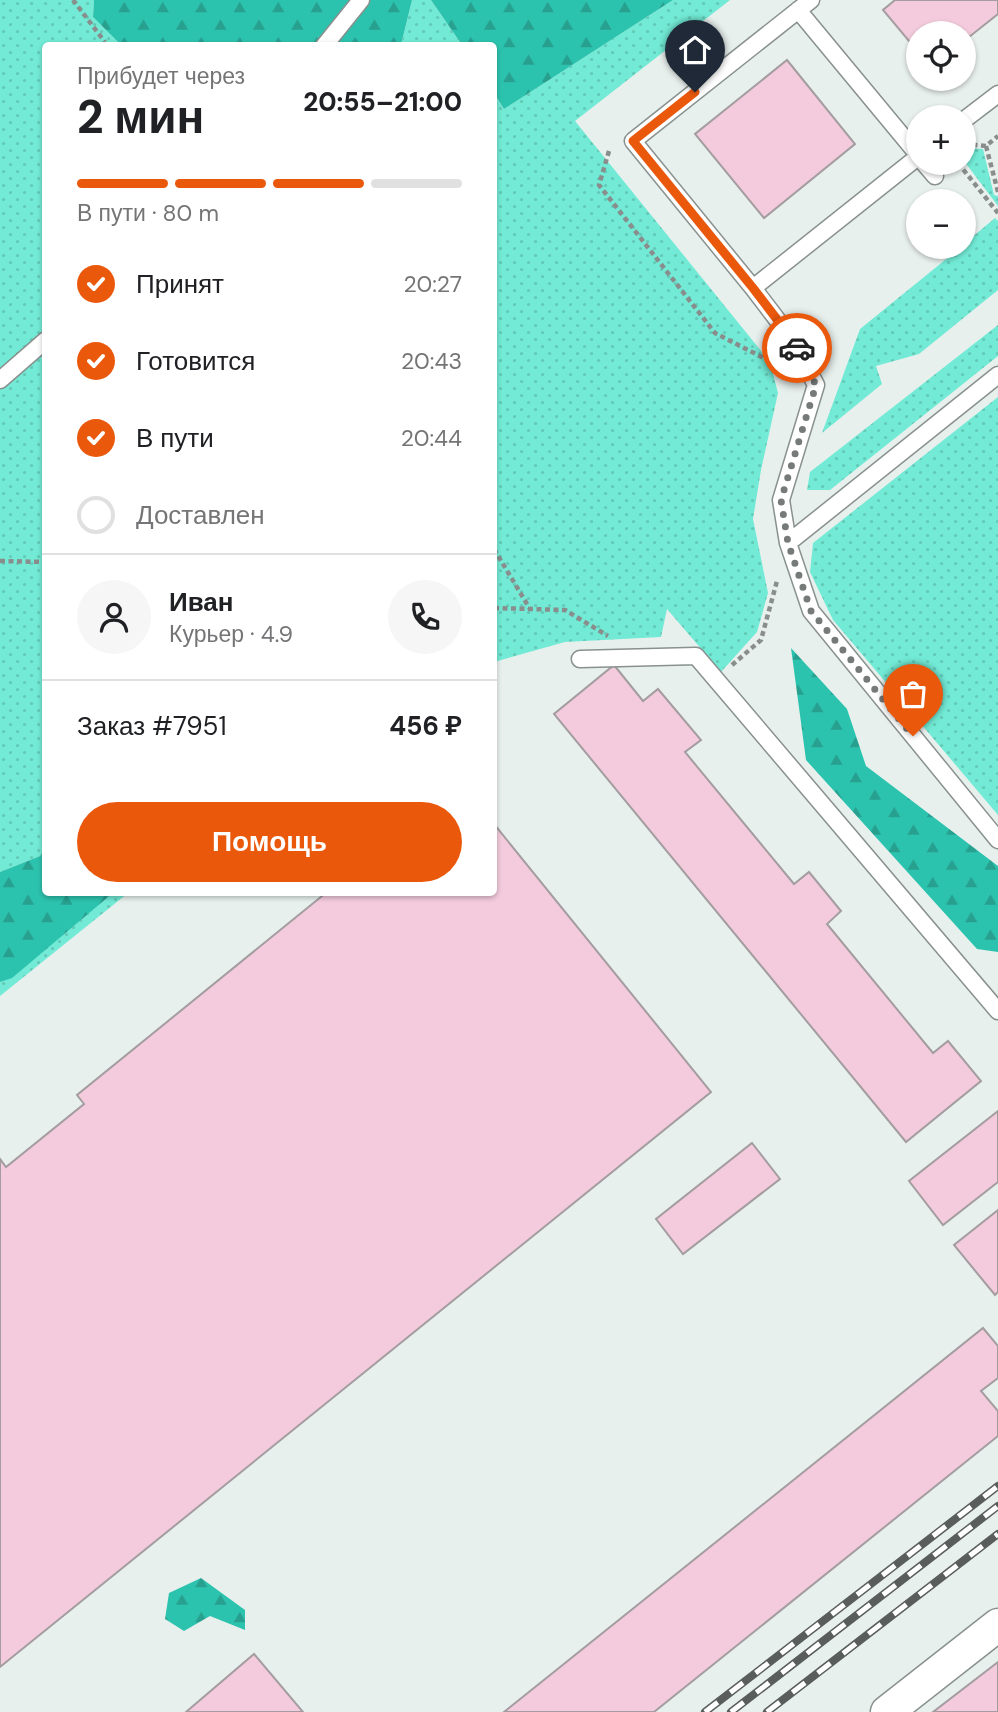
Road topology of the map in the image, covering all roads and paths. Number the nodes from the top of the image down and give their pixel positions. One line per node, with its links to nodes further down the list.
1 (73, 0): 4 (path)
2 (361, 0): 5 (lane)
3 (805, 5): 9 (lane); 17 (lane)
4 (105, 42)
5 (327, 42)
6 (998, 94): 7 (lane)
7 (976, 111)
8 (998, 136): 11 (path)
9 (906, 139)
10 (976, 145): 11 (path)
11 (986, 146): 15 (path)
12 (609, 151): 21 (path)
13 (906, 166): 17 (lane)
14 (968, 175): 16 (path)
15 (998, 192)
16 (998, 213)
17 (753, 288): 21 (lane)
18 (42, 343): 20 (lane)
19 (998, 376): 22 (lane)
20 (0, 380)
21 (816, 385): 22 (lane)
22 (788, 543): 30 (path); 31 (lane)
23 (497, 554): 27 (path)
24 (0, 561): 25 (path)
25 (42, 562)
26 (497, 608): 27 (path)
27 (530, 609): 28 (path)
28 (643, 658): 29 (lane); 30 (lane)
29 (580, 659)
30 (715, 680): 32 (lane)
31 (998, 840)
32 (998, 1011)
33 (998, 1625): 34 (street)
34 (887, 1712)

